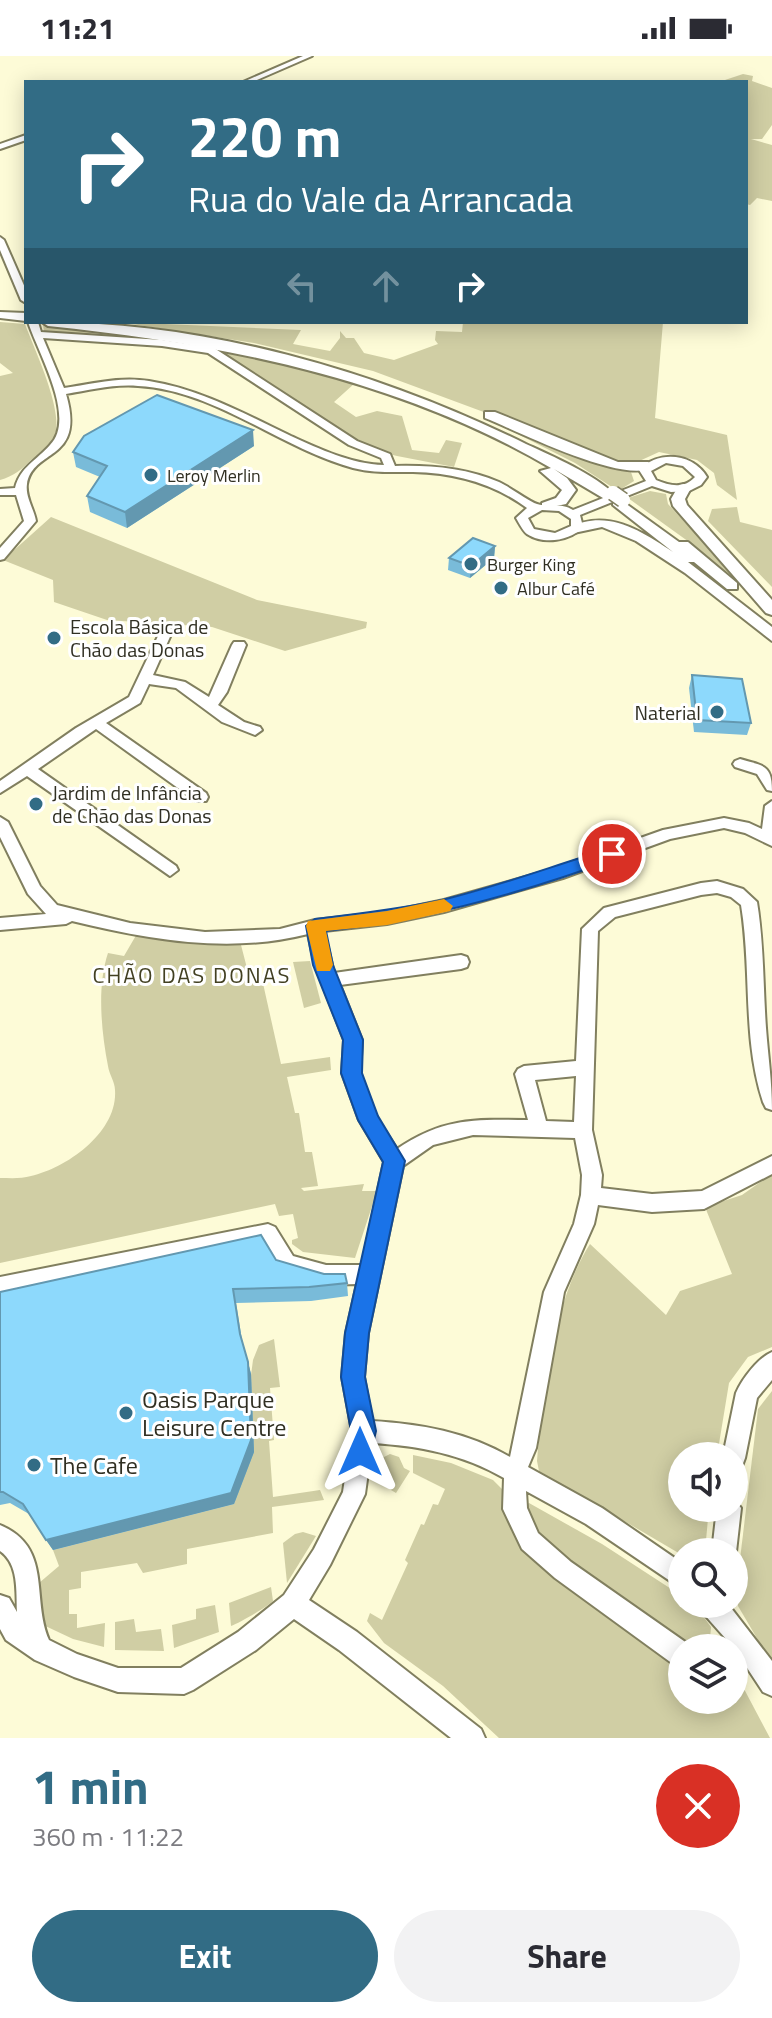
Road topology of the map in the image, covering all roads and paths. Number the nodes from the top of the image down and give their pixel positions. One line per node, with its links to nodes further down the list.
1 (309, 56): 2 (street)
2 (251, 80)
3 (24, 138): 4 (street)
4 (0, 147)
5 (0, 240): 6 (street)
6 (24, 295)
7 (0, 317): 8 (main road)
8 (24, 323)
9 (67, 324): 13 (main road)
10 (102, 324): 12 (main road)
11 (31, 325): 14 (street); 16 (street)
12 (199, 336): 15 (main road); 21 (main road)
13 (221, 344): 21 (main road); 22 (main road)
14 (59, 392): 16 (street); 19 (street)
15 (648, 466): 17 (street); 18 (street)
16 (390, 468): 22 (street)
17 (652, 482): 18 (street); 23 (street)
18 (684, 488): 27 (main road)
19 (20, 491): 20 (street); 25 (street)
20 (0, 492)
21 (616, 498): 28 (main road); 29 (main road)
22 (541, 507): 23 (street); 24 (street)
23 (573, 514): 24 (street)
24 (574, 531): 31 (main road)
25 (5, 545): 26 (street)
26 (0, 556)
27 (772, 610)
28 (772, 620)
29 (772, 628)
30 (157, 630): 33 (street)
31 (772, 636)
32 (239, 645): 34 (street)
33 (146, 679): 34 (street); 35 (street)
34 (210, 705): 36 (street)
35 (97, 723): 38 (street); 41 (street)
36 (255, 730)
37 (740, 764): 39 (street)
38 (28, 769): 40 (street); 45 (street)
39 (772, 786)
40 (0, 788)
41 (201, 797)
42 (772, 806): 44 (street)
43 (0, 822): 46 (street)
44 (770, 840): 48 (street)
45 (170, 870)
46 (75, 917): 47 (street); 48 (street)
47 (0, 924)
48 (315, 926): 50 (street)
49 (461, 962): 50 (street)
50 (329, 980): 55 (street)
51 (586, 1068): 52 (street); 53 (street); 54 (street)
52 (772, 1102)
53 (539, 1128): 54 (street); 55 (street)
54 (583, 1130): 57 (street)
55 (394, 1161): 58 (street)
56 (772, 1164): 57 (street)
57 (591, 1195): 63 (street)
58 (370, 1274): 59 (street); 61 (street)
59 (0, 1287)
60 (772, 1363): 62 (street)
61 (363, 1431): 63 (street); 66 (street)
62 (737, 1442)
63 (515, 1472): 65 (street); 68 (street)
64 (0, 1537): 69 (street)
65 (668, 1567)
66 (293, 1604): 69 (street); 72 (street)
67 (3, 1620): 69 (street)
68 (668, 1645)
69 (44, 1651)
70 (748, 1656): 71 (street)
71 (772, 1683)
72 (472, 1738)

